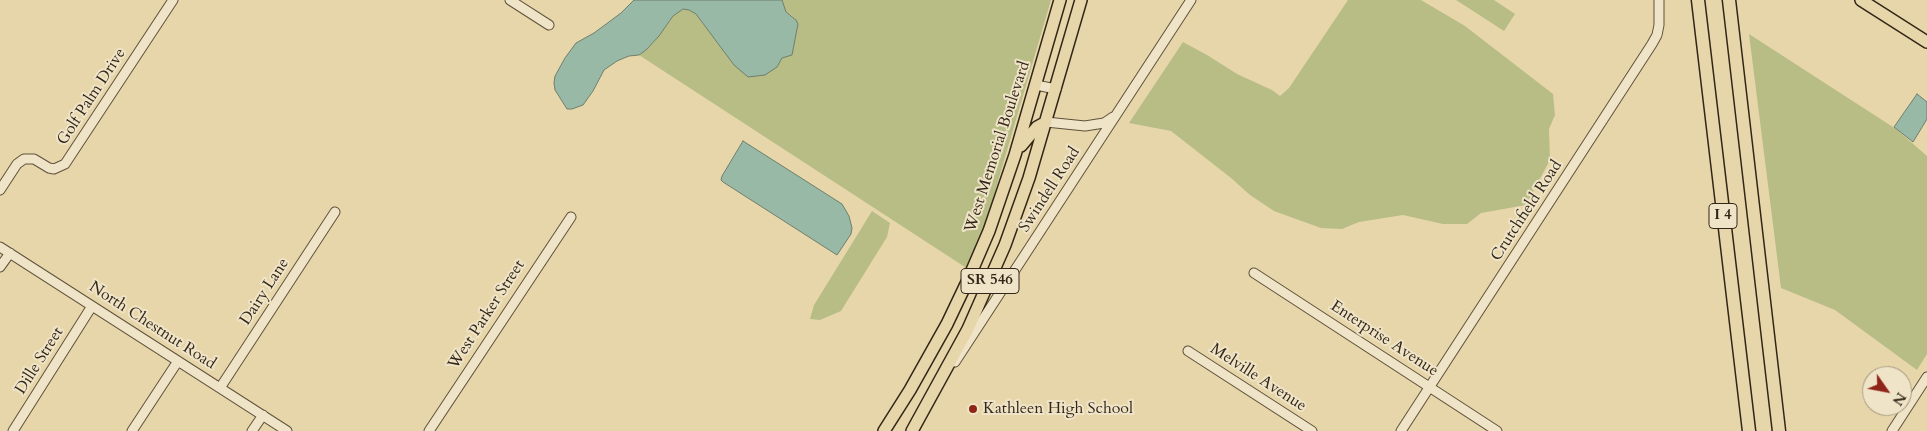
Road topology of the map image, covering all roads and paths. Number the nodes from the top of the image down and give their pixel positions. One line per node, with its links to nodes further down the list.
1 (173, 0): 19 (street, Golf Palm Drive)
2 (510, 0): 10 (street)
3 (1060, 0): 12 (main road, West Memorial Boulevard / SR 546)
4 (1081, 0): 13 (main road, SR 546)
5 (1191, 0): 14 (street, Swindell Road)
6 (1659, 0): 30 (street, Crutchfield Road)
7 (1698, 0): 44 (highway, I 4)
8 (1729, 0): 45 (highway, I 4)
9 (1861, 0): 11 (main road)
10 (549, 25)
11 (1927, 42)
12 (1036, 85): 13 (street); 18 (main road, West Memorial Boulevard / SR 546)
13 (1056, 89): 15 (main road, SR 546)
14 (1116, 116): 16 (street); 17 (street, Swindell Road)
15 (1046, 122): 16 (street); 18 (main road); 32 (main road, SR 546)
16 (1085, 126): 17 (street)
17 (1097, 144): 32 (street, Swindell Road)
18 (1016, 155): 39 (main road, West Memorial Boulevard / SR 546)
19 (0, 190)
20 (335, 212): 31 (street, Dairy Lane)
21 (571, 217): 38 (street, West Parker Street)
22 (0, 246): 23 (street, North Chestnut Road)
23 (10, 253): 24 (street); 26 (street, North Chestnut Road)
24 (0, 267)
25 (1254, 273): 30 (street, Enterprise Avenue)
26 (92, 306): 28 (street, North Chestnut Road); 34 (street, Dille Street)
27 (1188, 351): 41 (street, Melville Avenue)
28 (178, 361): 31 (street, North Chestnut Road); 35 (street)
29 (1927, 377): 46 (street)
30 (1430, 387): 42 (street, Crutchfield Road); 43 (street, Enterprise Avenue)
31 (220, 388): 33 (street, North Chestnut Road)
32 (933, 396): 40 (main road, SR 546)
33 (263, 415): 36 (street); 37 (street, North Chestnut Road)
34 (13, 431)
35 (132, 431)
36 (252, 431)
37 (287, 431)
38 (429, 431)
39 (884, 431)
40 (912, 431)
41 (1312, 431)
42 (1401, 431)
43 (1497, 431)
44 (1749, 431)
45 (1779, 431)
46 (1892, 431)

